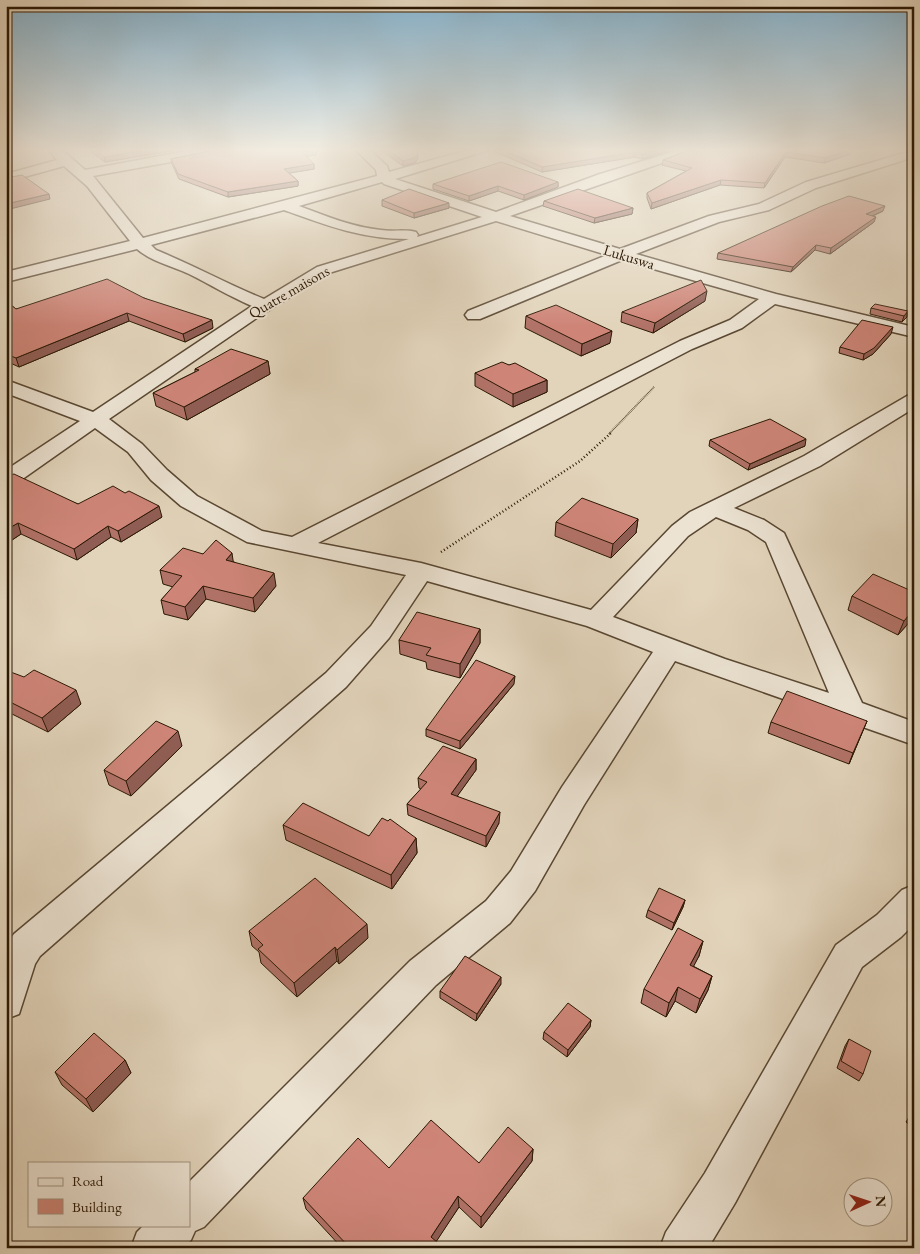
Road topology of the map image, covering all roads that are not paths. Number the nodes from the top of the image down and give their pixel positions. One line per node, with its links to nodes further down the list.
1 (111, 209): 9 (street)
2 (271, 209): 9 (street)
3 (294, 209): 8 (street)
4 (472, 209): 7 (street, Lukuswa)
5 (515, 209): 7 (street, Quatre maisons)
6 (758, 209): 10 (street)
7 (494, 216): 8 (street, Quatre maisons); 10 (street, Lukuswa)
8 (436, 236): 13 (street, Quatre maisons)
9 (139, 244): 11 (street); 13 (street)
10 (623, 256): 12 (street, Lukuswa); 14 (street)
11 (6, 276)
12 (772, 298): 15 (street, Lukuswa); 21 (street)
13 (265, 305): 18 (street, Quatre maisons)
14 (474, 315)
15 (914, 332)
16 (6, 386): 18 (street)
17 (914, 400): 20 (street)
18 (97, 420): 19 (street, Quatre maisons); 21 (street)
19 (6, 480)
20 (714, 508): 23 (street); 25 (street)
21 (294, 546): 22 (street)
22 (421, 571): 23 (street); 28 (street)
23 (596, 620): 24 (street)
24 (670, 648): 25 (street); 29 (street)
25 (851, 710): 26 (street)
26 (914, 734)
27 (914, 900): 32 (street)
28 (6, 1002)
29 (190, 1211)
30 (175, 1226): 31 (street)
31 (154, 1248)
32 (682, 1248)

